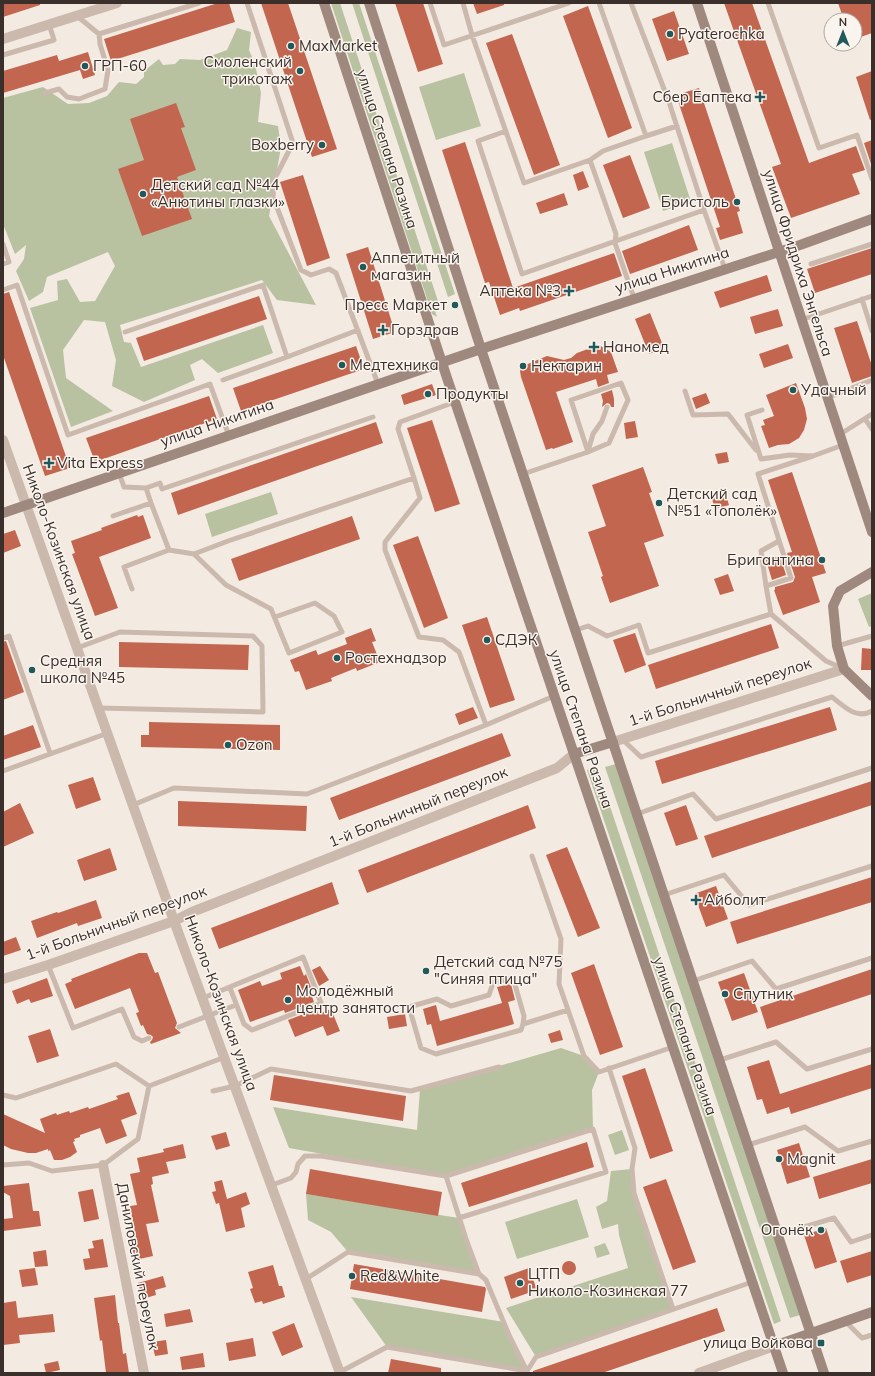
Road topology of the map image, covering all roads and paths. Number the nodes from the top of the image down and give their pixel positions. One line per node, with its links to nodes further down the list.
1 (115, 3): 13 (street)
2 (199, 3): 15 (lane)
3 (247, 3): 39 (lane)
4 (324, 3): 44 (main road, улица Степана Разина)
5 (369, 3): 42 (main road, улица Степана Разина)
6 (430, 3): 16 (lane)
7 (462, 3): 16 (lane)
8 (569, 3): 16 (lane)
9 (598, 3): 22 (lane)
10 (632, 3): 20 (lane)
11 (697, 3): 30 (main road, улица Фридриха Энгельса)
12 (768, 3): 24 (lane)
13 (76, 16): 14 (street); 15 (lane)
14 (49, 24): 17 (street); 18 (lane)
15 (99, 34): 19 (lane)
16 (472, 35): 21 (lane)
17 (3, 39)
18 (3, 55)
19 (45, 93)
20 (677, 126): 22 (lane); 25 (lane)
21 (506, 131): 23 (lane); 27 (lane)
22 (646, 136): 23 (lane)
23 (590, 160): 27 (lane)
24 (872, 179)
25 (704, 210): 27 (lane); 33 (lane)
26 (872, 219): 30 (main road, улица Никитина)
27 (615, 242): 36 (lane)
28 (3, 244): 31 (lane)
29 (872, 244): 32 (lane)
30 (779, 251): 33 (main road, улица Никитина); 38 (main road, улица Фридриха Энгельса)
31 (3, 264)
32 (811, 264)
33 (725, 269): 36 (main road, улица Никитина)
34 (3, 290): 58 (lane)
35 (872, 296): 37 (lane)
36 (634, 298): 42 (main road, улица Никитина)
37 (862, 299): 38 (lane); 40 (lane)
38 (801, 320): 49 (main road, улица Фридриха Энгельса)
39 (358, 330): 43 (lane); 47 (lane)
40 (872, 331)
41 (124, 332): 43 (lane)
42 (481, 348): 44 (main road, улица Никитина); 65 (main road, улица Степана Разина)
43 (287, 357): 45 (lane)
44 (441, 363): 47 (main road, улица Никитина); 50 (main road, улица Степана Разина)
45 (223, 380)
46 (872, 380): 49 (lane)
47 (378, 384): 58 (main road, улица Никитина)
48 (685, 391): 62 (lane)
49 (827, 398): 57 (main road, улица Фридриха Энгельса)
50 (455, 402): 66 (lane); 87 (main road, улица Степана Разина)
51 (607, 407): 61 (lane)
52 (762, 410): 62 (lane)
53 (872, 414): 55 (lane)
54 (373, 417): 67 (lane)
55 (865, 419): 56 (lane); 57 (lane)
56 (872, 429)
57 (839, 435): 60 (main road, улица Фридриха Энгельса)
58 (229, 436): 64 (main road, улица Никитина)
59 (3, 440): 69 (street, Николо-Козинская улица)
60 (843, 445): 63 (lane); 72 (main road, улица Фридриха Энгельса)
61 (588, 452): 61 (lane); 65 (lane)
62 (758, 452): 63 (lane)
63 (813, 456): 73 (lane)
64 (120, 473): 67 (lane); 69 (main road, улица Никитина)
65 (523, 474): 81 (main road, улица Степана Разина)
66 (414, 478): 75 (lane); 91 (lane)
67 (146, 488): 68 (lane)
68 (151, 502): 71 (lane); 74 (lane)
69 (26, 505): 70 (main road, улица Никитина); 85 (street, Николо-Козинская улица)
70 (3, 513)
71 (113, 516)
72 (872, 532)
73 (779, 541): 77 (lane); 77 (lane)
74 (169, 550): 75 (lane); 78 (lane)
75 (194, 554): 80 (lane)
76 (872, 572): 84 (main road)
77 (766, 586): 79 (lane)
78 (132, 589)
79 (771, 614): 81 (lane); 86 (lane)
80 (275, 617): 80 (lane)
81 (576, 630): 93 (main road, улица Степана Разина)
82 (872, 636): 84 (lane)
83 (3, 638): 94 (lane)
84 (837, 646): 86 (main road)
85 (77, 648): 89 (street, Николо-Козинская улица); 89 (lane)
86 (844, 668): 88 (main road); 93 (street, 1-й Больничный переулок)
87 (554, 696): 91 (lane); 95 (main road, улица Степана Разина)
88 (872, 696)
89 (99, 708): 92 (street, Николо-Козинская улица)
90 (872, 711): 93 (lane)
91 (486, 725): 98 (lane)
92 (108, 733): 94 (lane); 98 (street, Николо-Козинская улица)
93 (618, 740): 95 (main road, 1-й Больничный переулок); 99 (main road, улица Степана Разина)
94 (50, 753): 97 (lane)
95 (574, 754): 103 (street, 1-й Больничный переулок); 116 (main road, улица Степана Разина)
96 (872, 768): 99 (lane)
97 (3, 771)
98 (133, 805): 103 (street, Николо-Козинская улица)
99 (637, 814): 102 (main road, улица Степана Разина)
100 (532, 856): 111 (lane)
101 (872, 866): 102 (lane)
102 (664, 895): 107 (main road, улица Степана Разина)
103 (174, 921): 105 (street, 1-й Больничный переулок); 109 (street, Николо-Козинская улица)
104 (872, 958): 107 (lane)
105 (48, 965): 106 (street, 1-й Больничный переулок); 115 (lane)
106 (3, 979)
107 (693, 982): 119 (main road, улица Степана Разина)
108 (230, 988): 109 (lane); 110 (lane); 110 (lane)
109 (203, 998): 112 (street, Николо-Козинская улица)
110 (236, 1005): 112 (lane)
111 (568, 1010): 113 (lane); 121 (lane)
112 (209, 1015): 114 (lane); 118 (street, Николо-Козинская улица)
113 (523, 1024): 113 (lane)
114 (179, 1027)
115 (149, 1038)
116 (673, 1047): 121 (lane); 137 (main road, улица Степана Разина)
117 (872, 1048): 119 (lane)
118 (225, 1057): 122 (lane); 123 (street, Николо-Козинская улица)
119 (720, 1060): 127 (main road, улица Степана Разина)
120 (499, 1067): 123 (lane)
121 (609, 1068): 138 (lane)
122 (149, 1086): 125 (lane); 129 (lane)
123 (235, 1086): 124 (lane); 131 (street, Николо-Козинская улица)
124 (213, 1091)
125 (3, 1095)
126 (872, 1141): 127 (lane)
127 (748, 1145): 133 (main road, улица Степана Разина)
128 (3, 1165): 129 (lane)
129 (102, 1165): 145 (street, Даниловский переулок)
130 (446, 1176): 131 (lane); 132 (lane); 132 (lane)
131 (272, 1185): 136 (street, Николо-Козинская улица)
132 (459, 1218): 135 (lane)
133 (778, 1235): 134 (lane); 141 (main road, улица Степана Разина)
134 (872, 1236)
135 (479, 1274): 136 (lane); 144 (lane)
136 (306, 1280): 146 (street, Николо-Козинская улица)
137 (752, 1282): 138 (lane); 143 (main road, улица Степана Разина)
138 (673, 1309): 144 (lane)
139 (872, 1312): 140 (main road)
140 (846, 1322): 141 (main road); 142 (lane)
141 (811, 1333): 143 (main road); 149 (main road, улица Степана Разина)
142 (872, 1335)
143 (774, 1346): 147 (street); 148 (main road, улица Степана Разина)
144 (527, 1372): 146 (lane)
145 (144, 1373)
146 (338, 1373)
147 (699, 1373)
148 (783, 1373)
149 (824, 1373)

